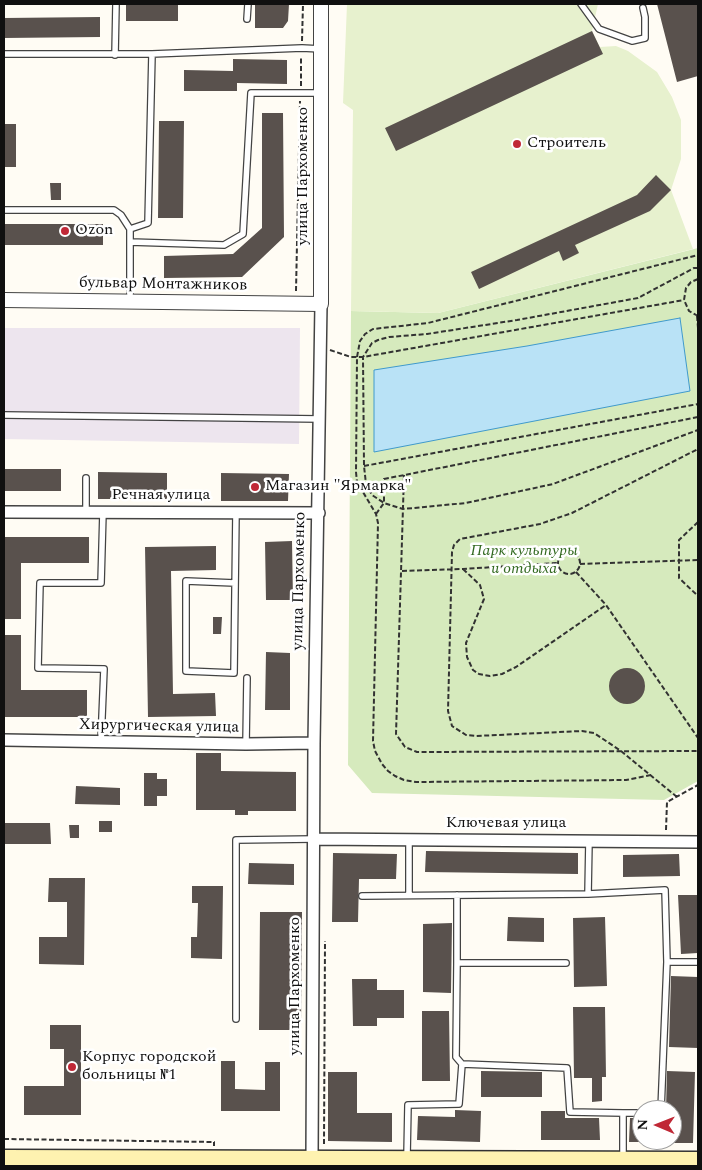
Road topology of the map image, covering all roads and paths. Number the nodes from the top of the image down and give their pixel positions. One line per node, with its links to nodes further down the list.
1 (116, 4): 12 (lane)
2 (248, 4): 7 (lane)
3 (302, 4): 8 (path)
4 (321, 4): 9 (street, улица Пархоменко)
5 (581, 4): 6 (lane)
6 (643, 8)
7 (247, 19)
8 (302, 48): 9 (lane); 11 (lane); 13 (path)
9 (321, 49): 14 (street, улица Пархоменко)
10 (4, 54): 12 (lane)
11 (152, 54): 12 (lane); 16 (lane)
12 (115, 55)
13 (300, 93): 14 (lane); 17 (lane); 24 (path)
14 (321, 93): 25 (street, улица Пархоменко)
15 (4, 210): 16 (lane)
16 (130, 229): 17 (lane)
17 (130, 242): 23 (lane)
18 (698, 255): 29 (path)
19 (698, 268): 30 (path)
20 (698, 279): 22 (path)
21 (4, 300): 23 (street, бульвар Монтажников)
22 (684, 300): 26 (path); 30 (path)
23 (130, 302): 24 (street, бульвар Монтажников)
24 (296, 304): 25 (street, бульвар Монтажников)
25 (321, 304): 28 (street, улица Пархоменко)
26 (698, 316): 27 (path)
27 (698, 328)
28 (321, 348): 29 (path); 34 (street, улица Пархоменко)
29 (357, 357): 30 (path); 47 (path)
30 (363, 357): 37 (path)
31 (698, 404): 37 (path)
32 (4, 415): 34 (lane)
33 (698, 417): 38 (path)
34 (320, 419): 46 (street, улица Пархоменко)
35 (698, 430): 41 (path)
36 (698, 449): 54 (path)
37 (364, 466): 40 (path)
38 (404, 475): 40 (path); 41 (path)
39 (86, 478): 43 (lane)
40 (384, 503): 41 (path); 47 (path)
41 (403, 509): 55 (path)
42 (4, 512): 43 (street, Речная улица)
43 (86, 512): 44 (street, Речная улица)
44 (103, 512): 45 (street, Речная улица); 63 (lane)
45 (236, 512): 46 (street, Речная улица); 57 (lane)
46 (319, 513): 64 (street, улица Пархоменко)
47 (376, 514): 68 (path)
48 (698, 522): 50 (path)
49 (698, 560): 50 (path)
50 (679, 561): 52 (path); 58 (path)
51 (557, 563): 52 (path); 53 (path); 56 (path)
52 (580, 564): 56 (path)
53 (463, 569): 54 (path); 59 (path)
54 (452, 570): 55 (path); 66 (path)
55 (401, 571): 66 (path)
56 (576, 572): 59 (path)
57 (235, 583): 57 (lane)
58 (698, 596)
59 (606, 605): 61 (path)
60 (247, 678): 65 (lane)
61 (698, 738)
62 (4, 740): 63 (street, Хирургическая улица)
63 (100, 742): 65 (street, Хирургическая улица)
64 (314, 743): 65 (street, Хирургическая улица); 72 (street, улица Пархоменко)
65 (246, 744)
66 (621, 751): 67 (path); 68 (path)
67 (698, 751)
68 (651, 776): 70 (path)
69 (698, 785): 70 (path)
70 (677, 796): 71 (path)
71 (666, 835)
72 (314, 839): 73 (street, Ключевая улица); 85 (lane); 93 (street, улица Пархоменко)
73 (409, 840): 74 (street, Ключевая улица); 77 (lane)
74 (589, 841): 75 (street, Ключевая улица); 76 (lane)
75 (698, 842)
76 (588, 894): 78 (lane); 81 (lane)
77 (409, 895): 78 (lane); 79 (lane)
78 (457, 895): 83 (lane)
79 (362, 896)
80 (325, 940): 91 (path)
81 (667, 962): 82 (lane); 87 (lane)
82 (698, 962)
83 (457, 963): 84 (lane); 86 (lane)
84 (566, 963)
85 (236, 1019)
86 (462, 1064): 88 (lane); 94 (lane)
87 (660, 1100)
88 (623, 1113): 89 (lane); 100 (lane)
89 (632, 1113)
90 (4, 1139): 96 (path)
91 (324, 1144)
92 (4, 1158): 97 (main road)
93 (312, 1158): 94 (main road); 98 (main road)
94 (406, 1159): 99 (main road)
95 (698, 1160): 100 (main road)
96 (225, 1161): 97 (main road); 98 (main road)
97 (152, 1162)
98 (276, 1162)
99 (424, 1162): 101 (main road)
100 (629, 1162): 101 (main road)
101 (472, 1163)

